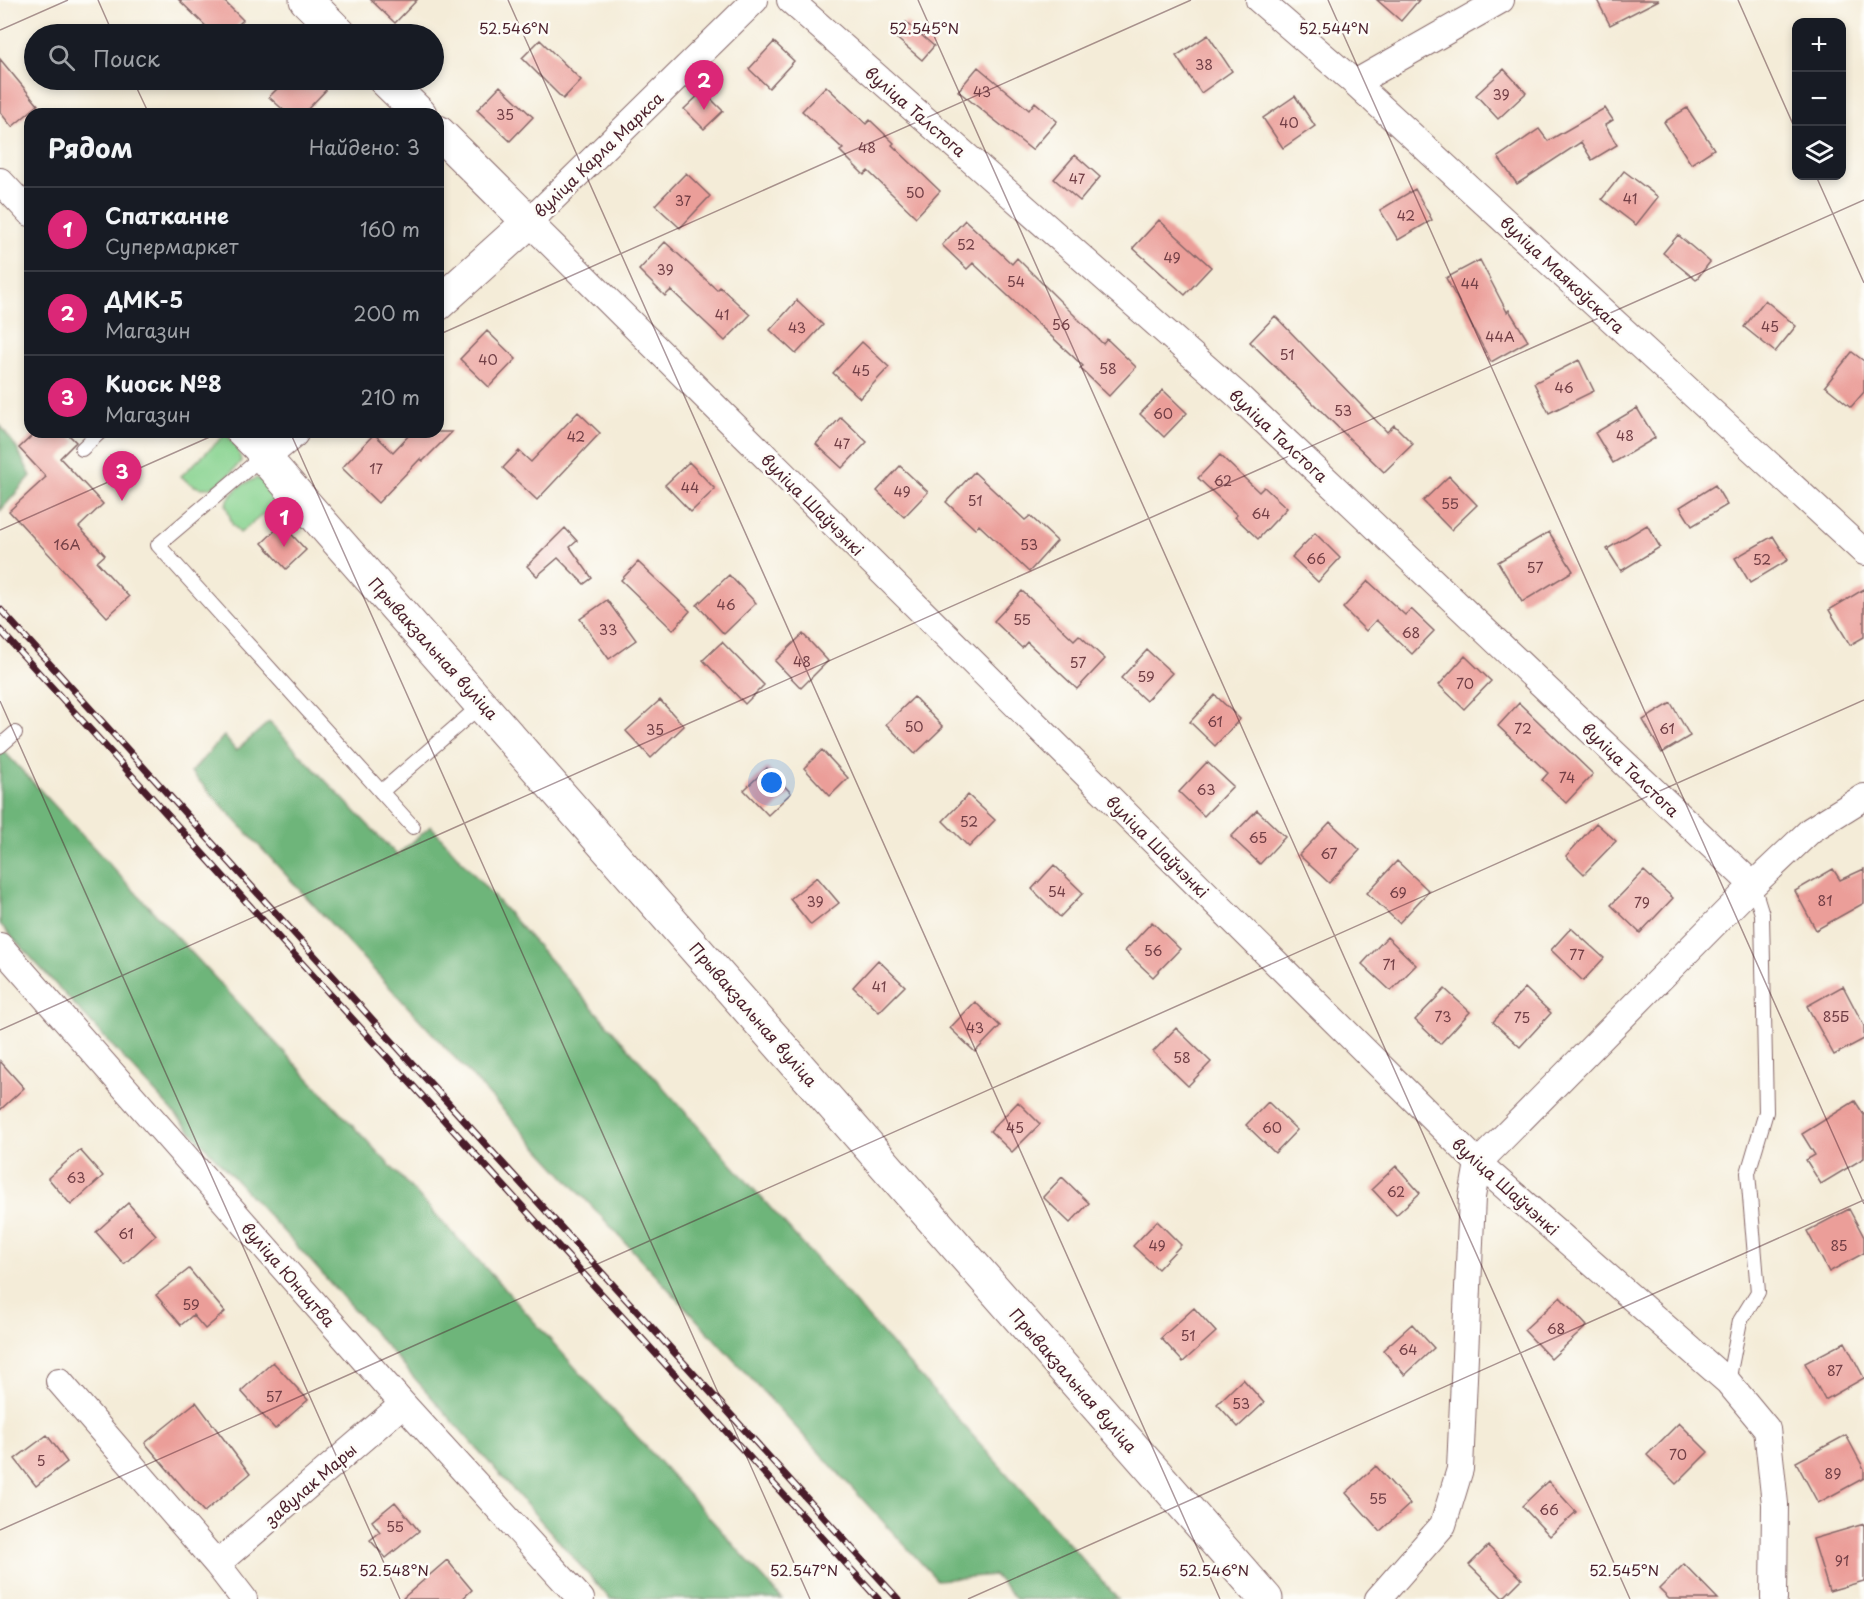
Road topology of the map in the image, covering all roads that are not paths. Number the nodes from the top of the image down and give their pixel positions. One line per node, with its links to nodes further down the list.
1 (306, 0): 6 (street)
2 (755, 0): 13 (street, вуліца Карла Маркса)
3 (790, 0): 27 (street, вуліца Талстога)
4 (1259, 0): 7 (street, вуліца Маякоўскага)
5 (1502, 0): 7 (street)
6 (330, 24)
7 (1355, 83): 20 (street, вуліца Маякоўскага)
8 (395, 90): 9 (street)
9 (414, 108)
10 (444, 138): 13 (street, вуліца Шаўчэнкі)
11 (0, 181): 12 (street)
12 (24, 207)
13 (529, 222): 14 (street, вуліца Карла Маркса); 29 (street, вуліца Шаўчэнкі)
14 (444, 299)
15 (93, 438): 18 (lane)
16 (245, 438): 19 (street, Прывакзальная вуліца)
17 (285, 438): 19 (street)
18 (82, 448)
19 (263, 456): 21 (street, Прывакзальная вуліца); 24 (lane)
20 (1864, 552)
21 (483, 704): 24 (lane); 36 (street, Прывакзальная вуліца)
22 (15, 734): 23 (lane)
23 (0, 746)
24 (381, 792): 26 (lane)
25 (1864, 796): 27 (street)
26 (413, 827)
27 (1753, 885): 29 (street); 31 (lane)
28 (1, 949): 32 (street, вуліца Юнацтва)
29 (1478, 1163): 31 (street, вуліца Шаўчэнкі); 37 (street)
30 (59, 1381): 33 (street)
31 (1728, 1382): 38 (street, вуліца Шаўчэнкі)
32 (403, 1404): 33 (street, завулак Мары); 35 (street, вуліца Юнацтва)
33 (217, 1564): 34 (street)
34 (244, 1599)
35 (581, 1599)
36 (1266, 1599)
37 (1378, 1599)
38 (1774, 1599)

